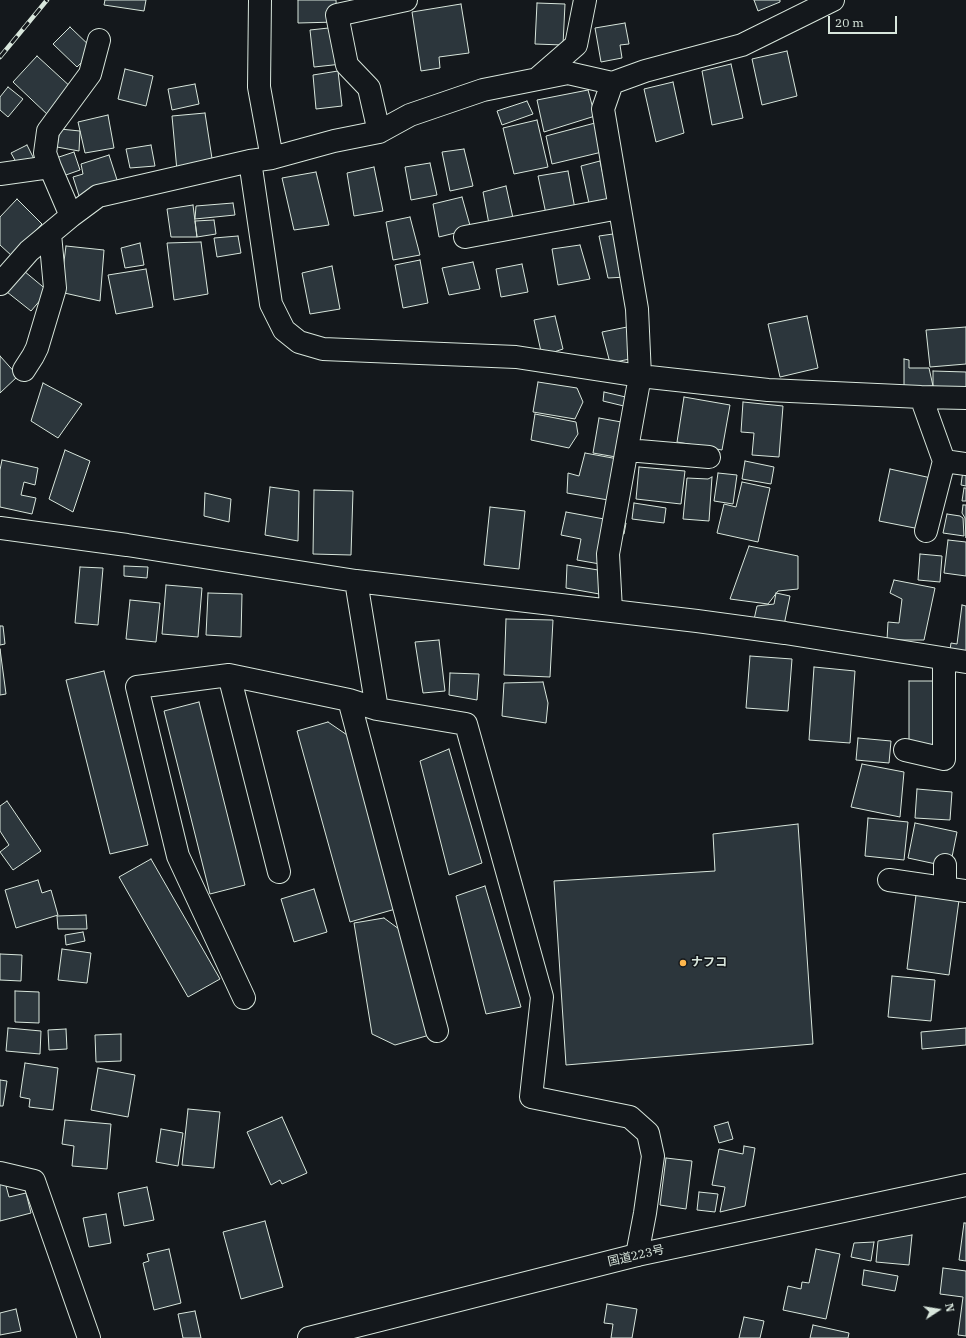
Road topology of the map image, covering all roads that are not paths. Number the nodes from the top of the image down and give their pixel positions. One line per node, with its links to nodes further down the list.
1 (260, 0): 9 (main road)
2 (406, 0): 8 (main road)
3 (585, 0): 6 (main road)
4 (833, 0): 7 (main road)
5 (99, 40): 11 (main road)
6 (537, 79): 7 (main road); 8 (main road)
7 (612, 83): 13 (main road)
8 (379, 132): 9 (main road)
9 (272, 158): 10 (main road)
10 (250, 161): 14 (main road); 19 (main road)
11 (50, 167): 12 (main road); 14 (main road)
12 (0, 174)
13 (619, 208): 16 (main road); 19 (main road)
14 (71, 216): 15 (main road)
15 (50, 234): 17 (main road); 18 (main road)
16 (465, 237)
17 (0, 284)
18 (24, 370)
19 (640, 376): 20 (main road); 22 (main road)
20 (921, 397): 21 (main road); 24 (main road)
21 (966, 398)
22 (627, 450): 23 (main road); 29 (main road)
23 (710, 457)
24 (944, 461): 25 (main road); 27 (main road)
25 (966, 464)
26 (0, 528): 28 (main road)
27 (926, 531)
28 (356, 581): 29 (main road); 34 (main road)
29 (611, 610): 30 (main road)
30 (944, 659): 31 (main road); 35 (main road)
31 (966, 662)
32 (229, 675): 33 (main road); 37 (main road); 41 (main road)
33 (349, 700): 34 (main road); 42 (main road)
34 (377, 709): 45 (main road)
35 (905, 750)
36 (945, 865): 39 (main road)
37 (279, 872)
38 (889, 880): 39 (main road)
39 (945, 888): 40 (main road)
40 (966, 892)
41 (244, 998)
42 (437, 1031)
43 (0, 1173): 46 (main road)
44 (966, 1185): 45 (main road, 国道223号)
45 (637, 1255): 47 (main road, 国道223号)
46 (89, 1338)
47 (309, 1338)

